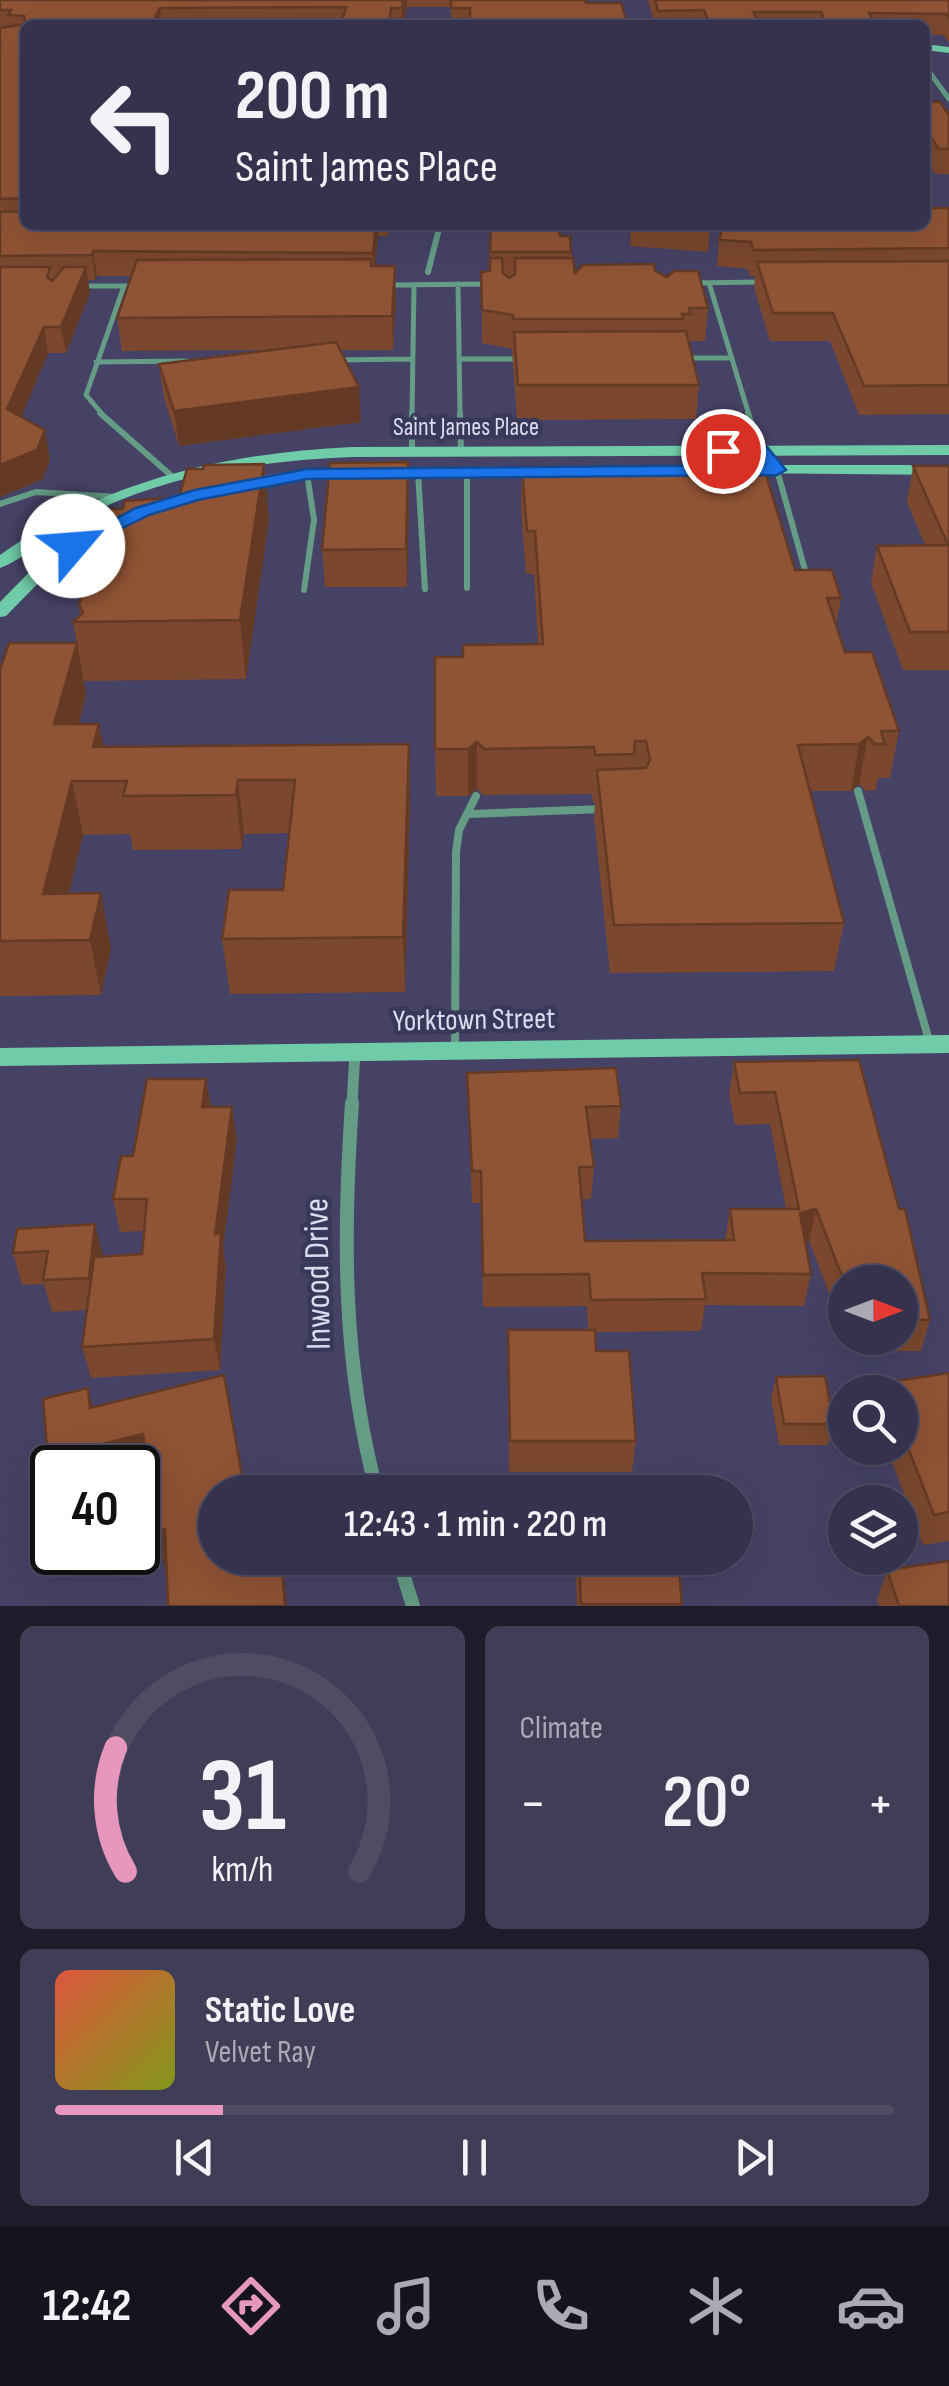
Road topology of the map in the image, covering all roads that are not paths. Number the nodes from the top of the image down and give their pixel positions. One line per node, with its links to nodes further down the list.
1 (930, 73): 2 (street)
2 (949, 98)
3 (439, 230): 4 (street)
4 (428, 272)
5 (709, 282): 6 (lane); 7 (lane); 17 (lane)
6 (774, 282)
7 (676, 283)
8 (458, 284): 9 (lane); 11 (lane); 18 (lane)
9 (492, 284)
10 (376, 285): 11 (lane)
11 (414, 285): 20 (lane)
12 (64, 286): 13 (lane)
13 (124, 286): 14 (lane); 22 (lane)
14 (144, 286)
15 (537, 358): 18 (lane)
16 (674, 358): 17 (lane)
17 (732, 358): 24 (lane)
18 (460, 359): 26 (lane)
19 (334, 360): 20 (lane)
20 (413, 360): 25 (lane)
21 (195, 361): 22 (lane)
22 (96, 362): 34 (lane)
23 (949, 450): 24 (street, Saint James Place)
24 (760, 451): 26 (street, Saint James Place); 28 (street)
25 (412, 452): 26 (street, Saint James Place); 34 (street, Saint James Place)
26 (461, 452)
27 (727, 470): 28 (street)
28 (777, 470): 29 (street); 40 (lane)
29 (949, 470)
30 (561, 471): 32 (street, Saint James Place)
31 (418, 472): 32 (street, Saint James Place); 33 (street, Saint James Place); 42 (lane)
32 (467, 472): 41 (lane)
33 (307, 474): 35 (street, Saint James Place); 43 (lane)
34 (179, 482): 36 (street, Saint James Place)
35 (228, 487)
36 (117, 497): 37 (lane); 39 (street, Saint James Place)
37 (0, 504)
38 (143, 512): 44 (street)
39 (0, 563)
40 (810, 586)
41 (467, 588)
42 (425, 589)
43 (304, 590)
44 (0, 612)
45 (858, 791): 49 (lane)
46 (476, 796): 48 (lane)
47 (620, 808): 48 (lane)
48 (470, 814): 50 (lane)
49 (940, 1044): 50 (street, Yorktown Street)
50 (455, 1050): 51 (street, Yorktown Street)
51 (355, 1051): 52 (street, Yorktown Street); 53 (street, Inwood Drive)
52 (0, 1057)
53 (371, 1475)
54 (403, 1575): 55 (street)
55 (413, 1606)

